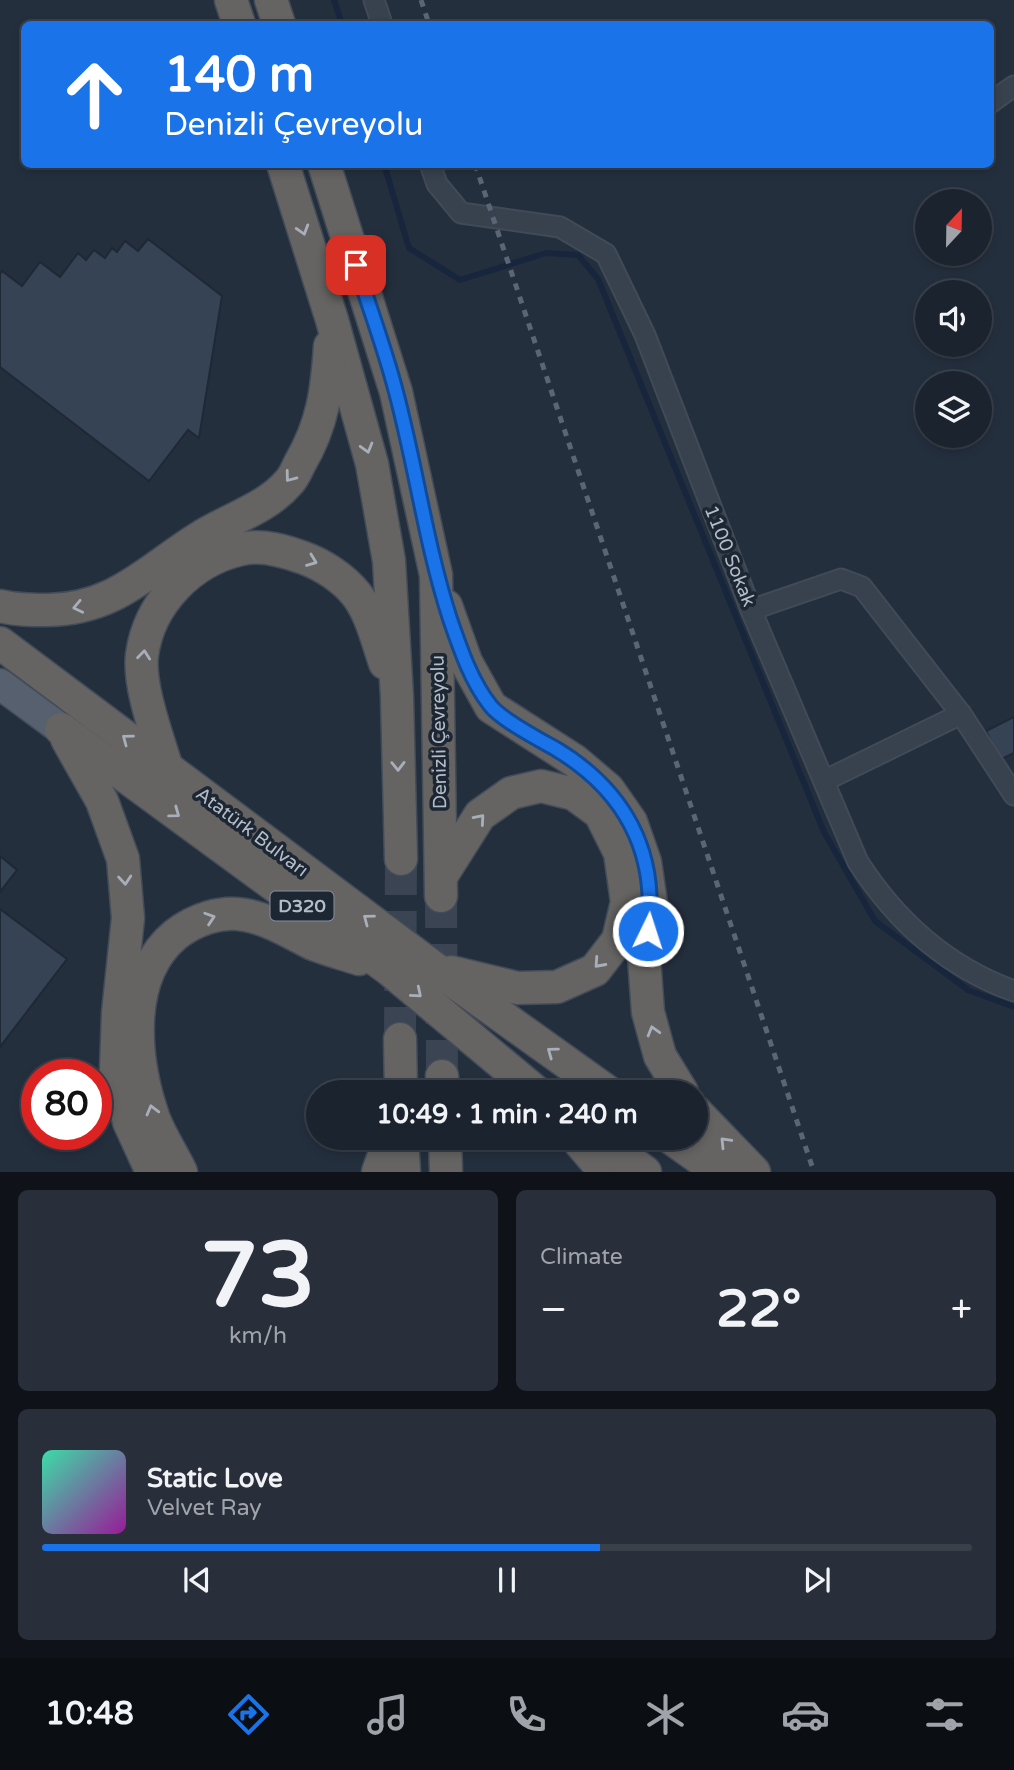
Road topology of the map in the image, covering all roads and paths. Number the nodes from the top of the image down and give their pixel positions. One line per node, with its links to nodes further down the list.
1 (231, 0): 4 (highway)
2 (271, 0): 5 (highway)
3 (374, 0): 6 (street)
4 (238, 21)
5 (278, 21)
6 (381, 21)
7 (1014, 86): 8 (street)
8 (994, 100)
9 (284, 168): 12 (highway, one-way to 12)
10 (325, 168): 13 (highway, Denizli Çevreyolu)
11 (431, 168): 15 (street, 1100 Sokak)
12 (332, 320): 14 (highway, one-way to 14); 18 (highway, one-way to 18)
13 (436, 575): 25 (highway, Denizli Çevreyolu, one-way to 25); 32 (highway, one-way to 13)
14 (0, 606)
15 (751, 610): 19 (street); 22 (street, 1100 Sokak)
16 (0, 643): 21 (highway, Atatürk Bulvarı, one-way to 16)
17 (0, 684): 20 (main road, Atatürk Bulvarı)
18 (397, 697): 21 (highway, one-way to 18); 24 (highway, one-way to 24)
19 (961, 714): 22 (street); 23 (street)
20 (61, 729): 26 (highway, Atatürk Bulvarı / D320, one-way to 26); 40 (highway, one-way to 40)
21 (167, 769): 25 (highway, Atatürk Bulvarı, one-way to 21)
22 (824, 781): 27 (street, 1100 Sokak)
23 (1014, 795)
24 (401, 859)
25 (433, 967): 31 (highway, Atatürk Bulvarı, one-way to 25)
26 (390, 970): 30 (highway, Atatürk Bulvarı / D320, one-way to 30); 41 (highway, D320, one-way to 26)
27 (1014, 991)
28 (400, 1040): 29 (highway)
29 (401, 1080)
30 (521, 1080)
31 (591, 1080)
32 (675, 1080)
33 (708, 1124): 48 (highway, one-way to 33)
34 (386, 1150): 42 (highway)
35 (403, 1150): 43 (highway)
36 (445, 1150): 44 (highway)
37 (587, 1150): 45 (highway)
38 (615, 1150): 46 (highway)
39 (688, 1150): 47 (highway)
40 (152, 1171)
41 (181, 1171)
42 (378, 1171)
43 (404, 1171)
44 (446, 1171)
45 (605, 1171)
46 (645, 1171)
47 (719, 1171)
48 (754, 1171)

